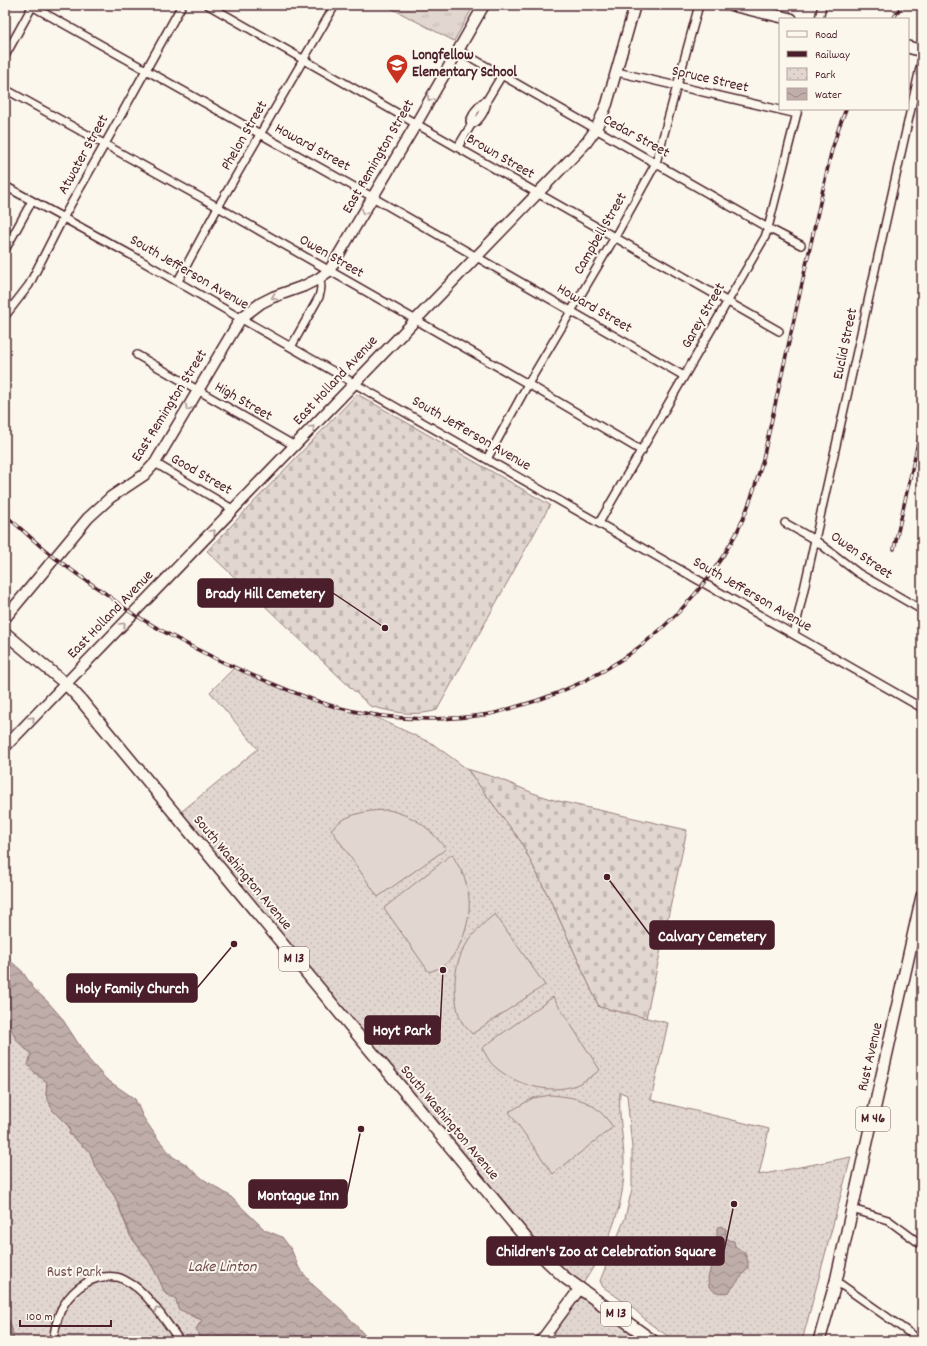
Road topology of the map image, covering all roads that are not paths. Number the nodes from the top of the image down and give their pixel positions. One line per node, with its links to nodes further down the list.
1 (32, 5): 15 (street); 18 (street, Howard Street)
2 (182, 5): 18 (street, Atwater Street)
3 (208, 5): 17 (street, Brown Street)
4 (335, 5): 17 (street, Phelon Street)
5 (484, 5): 13 (main road, East Remington Street)
6 (635, 5): 19 (main road, East Holland Avenue)
7 (699, 5): 21 (street, Campbell Street)
8 (732, 5): 10 (main road)
9 (822, 5): 11 (street)
10 (787, 18)
11 (819, 18)
12 (909, 47): 14 (main road)
13 (458, 50): 20 (street, Cedar Street); 25 (main road, East Remington Street, one-way to 25)
14 (922, 51)
15 (5, 56)
16 (922, 59): 64 (street, Euclid Street)
17 (304, 60): 25 (street, Brown Street); 27 (street, Phelon Street)
18 (146, 69): 27 (street, Howard Street); 28 (street, Atwater Street)
19 (617, 72): 21 (street, Spruce Street); 26 (main road, East Holland Avenue)
20 (502, 75): 26 (street, Cedar Street); 29 (street)
21 (676, 86): 23 (street, Spruce Street); 30 (street, Campbell Street)
22 (5, 89): 28 (street, Owen Street)
23 (779, 108)
24 (798, 112): 37 (street, Garey Street)
25 (416, 124): 29 (street, Brown Street); 33 (main road, East Remington Street)
26 (596, 129): 30 (street, Cedar Street); 32 (main road, East Holland Avenue)
27 (261, 134): 33 (street, Howard Street); 35 (street, Phelon Street)
28 (105, 144): 35 (street, Owen Street); 36 (street, Atwater Street)
29 (458, 147): 32 (street, Brown Street)
30 (656, 163): 37 (street, Cedar Street); 38 (street, Campbell Street)
31 (5, 186): 34 (street, South Jefferson Avenue)
32 (537, 194): 38 (street, Brown Street); 41 (main road, East Holland Avenue)
33 (373, 197): 41 (street, Howard Street); 42 (main road, East Remington Street, one-way to 42)
34 (32, 201): 36 (street, South Jefferson Avenue); 40 (street)
35 (218, 207): 42 (street, Owen Street); 44 (street, Phelon Street)
36 (63, 218): 44 (street, South Jefferson Avenue); 47 (street, Atwater Street)
37 (768, 228): 39 (street, Cedar Street); 45 (street, Garey Street)
38 (615, 237): 45 (street, Brown Street); 46 (street, Campbell Street)
39 (801, 245)
40 (5, 250)
41 (476, 256): 46 (street, Howard Street); 49 (main road, East Holland Avenue)
42 (329, 271): 43 (main road, East Remington Street); 49 (street, Owen Street)
43 (319, 278): 48 (main road, East Remington Street, one-way to 48); 51 (street)
44 (178, 281): 48 (street, South Jefferson Avenue)
45 (727, 302): 50 (street, Brown Street); 53 (street, Garey Street)
46 (571, 311): 53 (street, Howard Street); 55 (street, Campbell Street)
47 (5, 316)
48 (241, 318): 51 (street, South Jefferson Avenue); 56 (main road, East Remington Street)
49 (415, 320): 54 (main road, East Holland Avenue); 55 (street, Owen Street)
50 (779, 331)
51 (291, 347): 54 (street, South Jefferson Avenue)
52 (137, 355): 56 (street, High Street)
53 (684, 376): 58 (street, Garey Street)
54 (355, 383): 57 (main road, East Holland Avenue, one-way to 54); 59 (street, South Jefferson Avenue)
55 (528, 384): 58 (street, Owen Street); 59 (street, Campbell Street)
56 (198, 390): 57 (street, High Street); 60 (main road, East Remington Street, one-way to 60)
57 (295, 446): 61 (main road, East Holland Avenue)
58 (642, 451): 62 (street, Garey Street)
59 (487, 459): 62 (street, South Jefferson Avenue)
60 (155, 463): 61 (street, Good Street); 66 (main road, East Remington Street)
61 (234, 510): 69 (main road, East Holland Avenue, one-way to 61)
62 (599, 523): 68 (street, South Jefferson Avenue)
63 (785, 524): 64 (street, Owen Street)
64 (815, 540): 65 (street, Owen Street); 68 (street, Euclid Street)
65 (922, 610)
66 (5, 618)
67 (5, 633): 69 (main road, South Washington Avenue / M 13)
68 (794, 634): 70 (street, South Jefferson Avenue)
69 (66, 684): 71 (main road, East Holland Avenue, one-way to 69); 76 (main road, South Washington Avenue / M 13)
70 (922, 708)
71 (5, 747)
72 (922, 896): 73 (main road, Rust Avenue / M 46)
73 (852, 1209): 74 (street); 75 (main road, Rust Avenue / M 46)
74 (922, 1245)
75 (836, 1281): 81 (main road, Rust Avenue / M 46); 82 (street)
76 (580, 1288): 79 (main road); 80 (main road, South Washington Avenue / M 13)
77 (53, 1341): 78 (street, one-way to 77)
78 (180, 1341)
79 (541, 1341)
80 (653, 1341)
81 (819, 1341)
82 (921, 1341)

